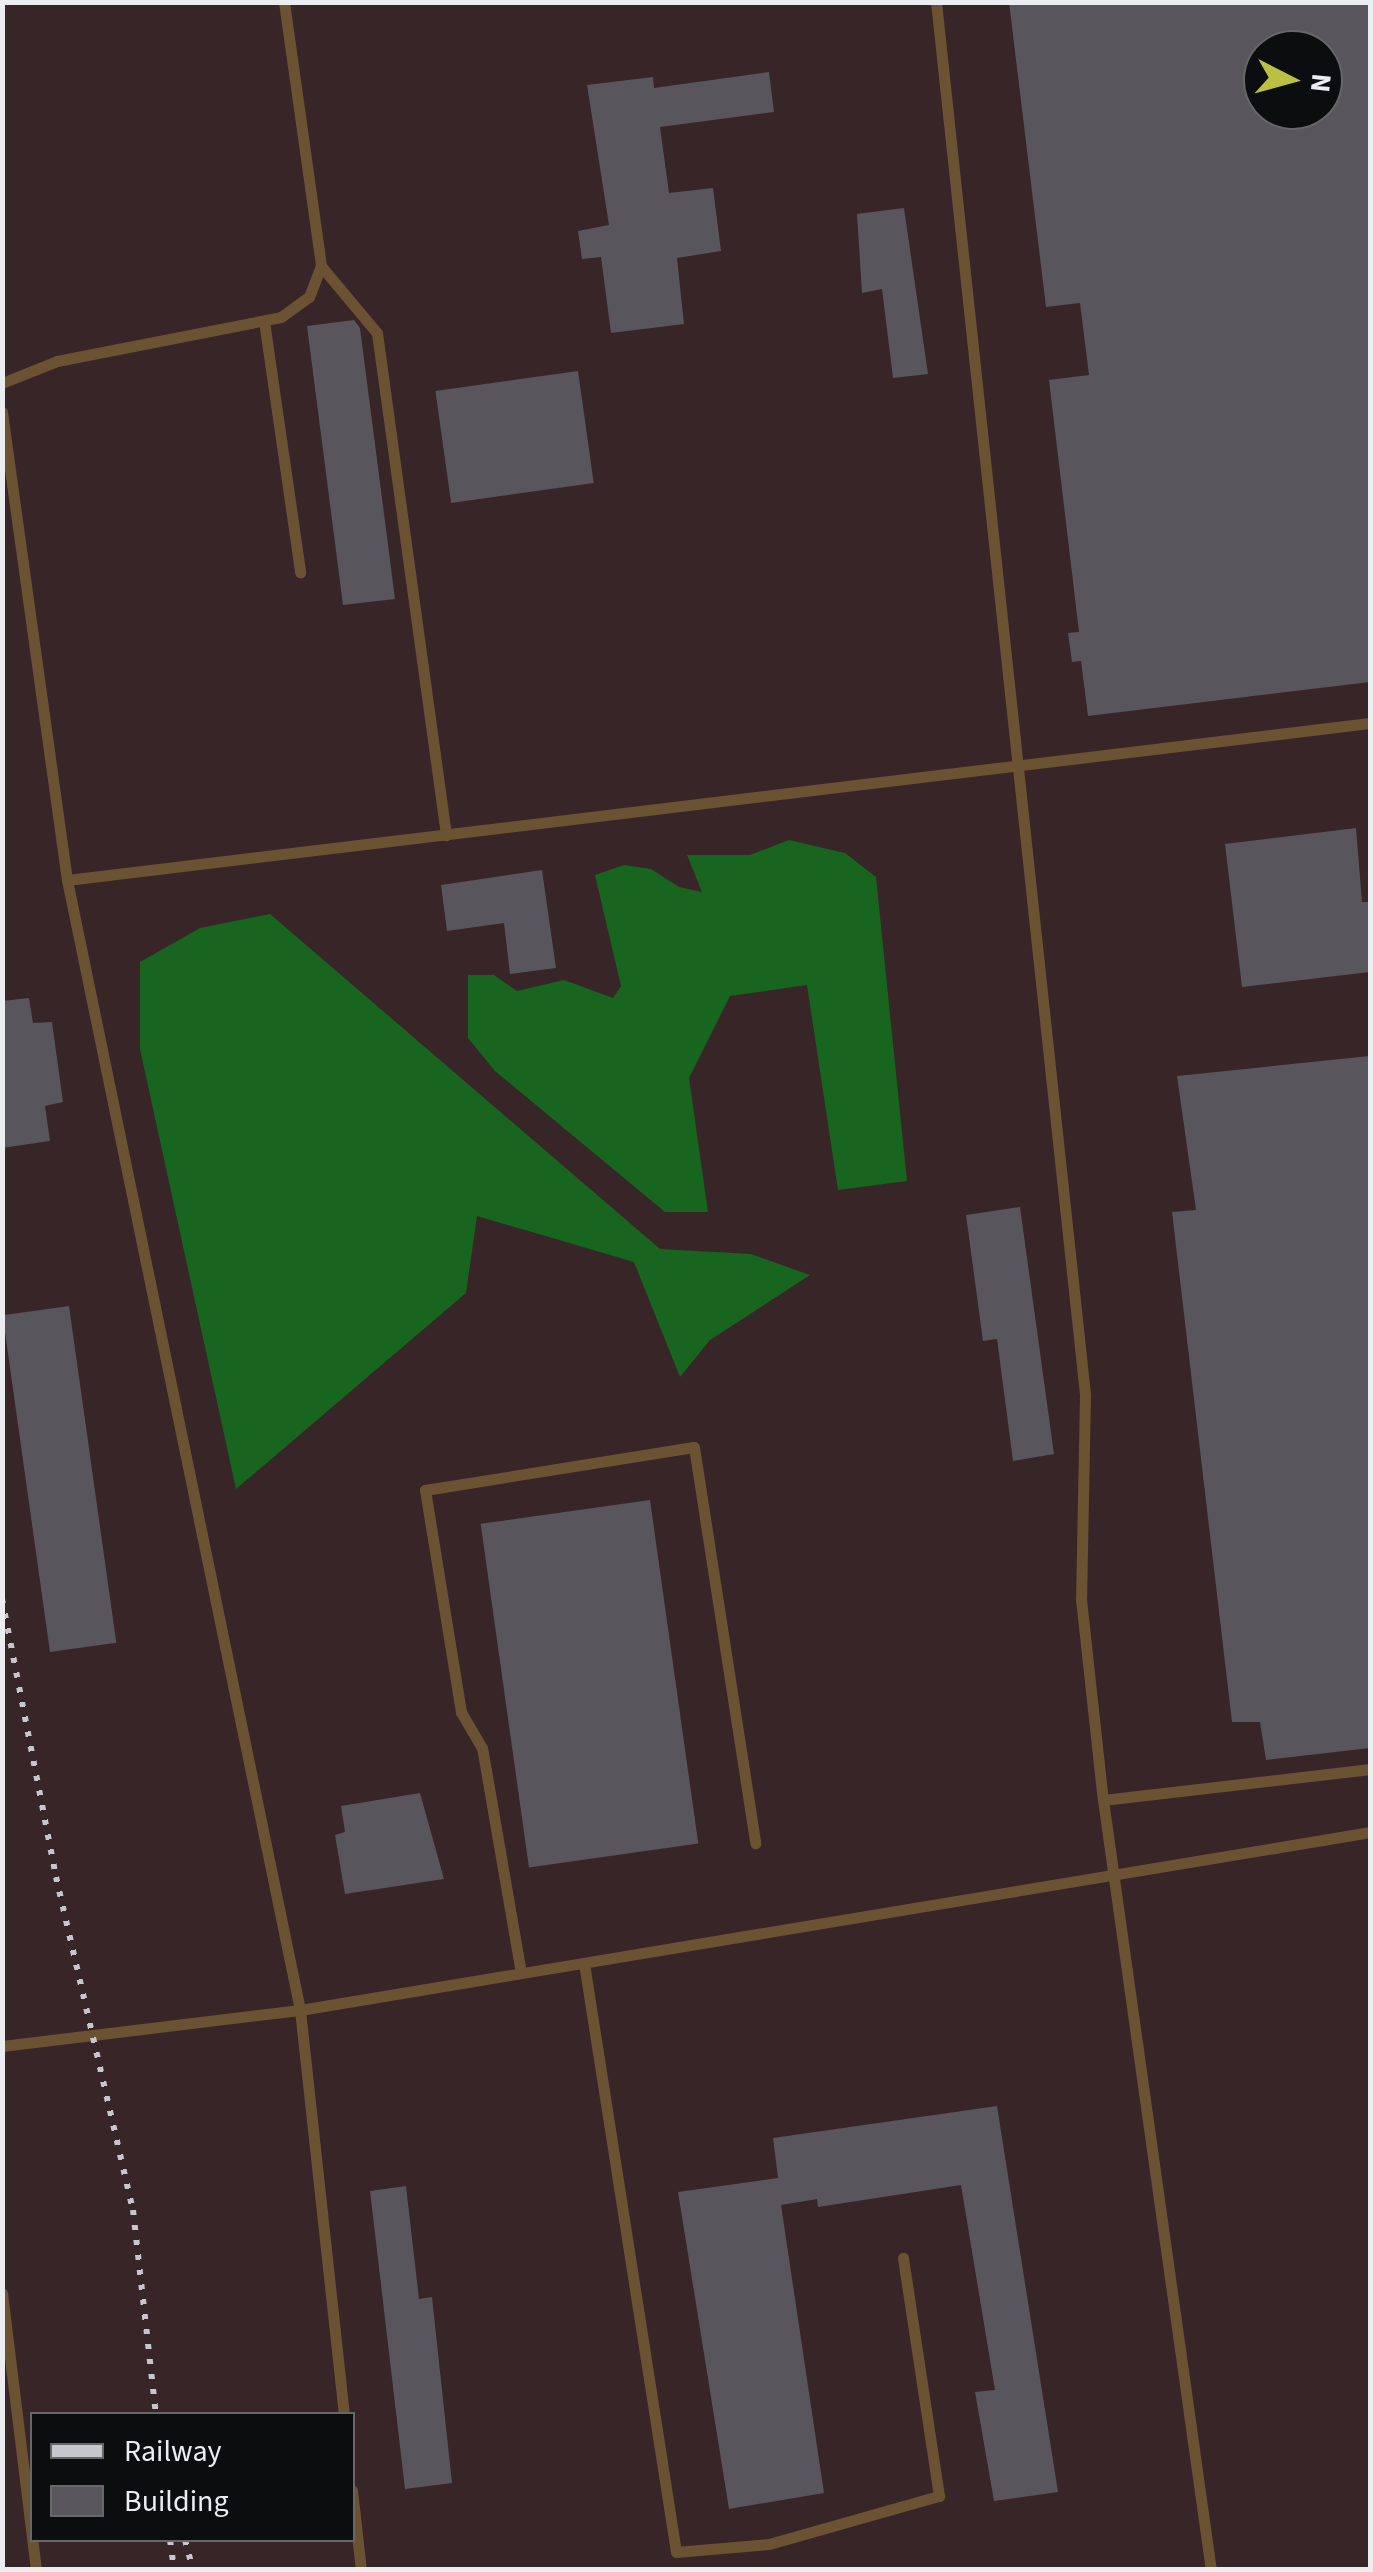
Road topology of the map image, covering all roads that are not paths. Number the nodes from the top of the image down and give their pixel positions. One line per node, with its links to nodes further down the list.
1 (284, 2): 3 (lane)
2 (936, 2): 9 (lane)
3 (320, 266): 4 (lane); 10 (lane)
4 (264, 320): 5 (lane); 7 (lane)
5 (2, 383)
6 (2, 412): 11 (lane)
7 (300, 572)
8 (1370, 723): 9 (lane)
9 (1019, 766): 10 (lane); 13 (lane)
10 (446, 835): 11 (lane)
11 (67, 880): 19 (lane)
12 (1370, 1769): 13 (lane)
13 (1103, 1800): 16 (lane)
14 (1370, 1832): 16 (lane)
15 (755, 1843): 18 (lane)
16 (1114, 1876): 17 (lane); 29 (lane)
17 (584, 1963): 18 (lane); 21 (lane)
18 (521, 1973): 19 (lane)
19 (300, 2010): 20 (lane); 23 (lane)
20 (2, 2046)
21 (903, 2258)
22 (2, 2293): 25 (lane)
23 (344, 2412)
24 (355, 2517): 28 (lane)
25 (30, 2521)
26 (33, 2542): 27 (lane)
27 (36, 2570)
28 (361, 2570)
29 (1211, 2570)

